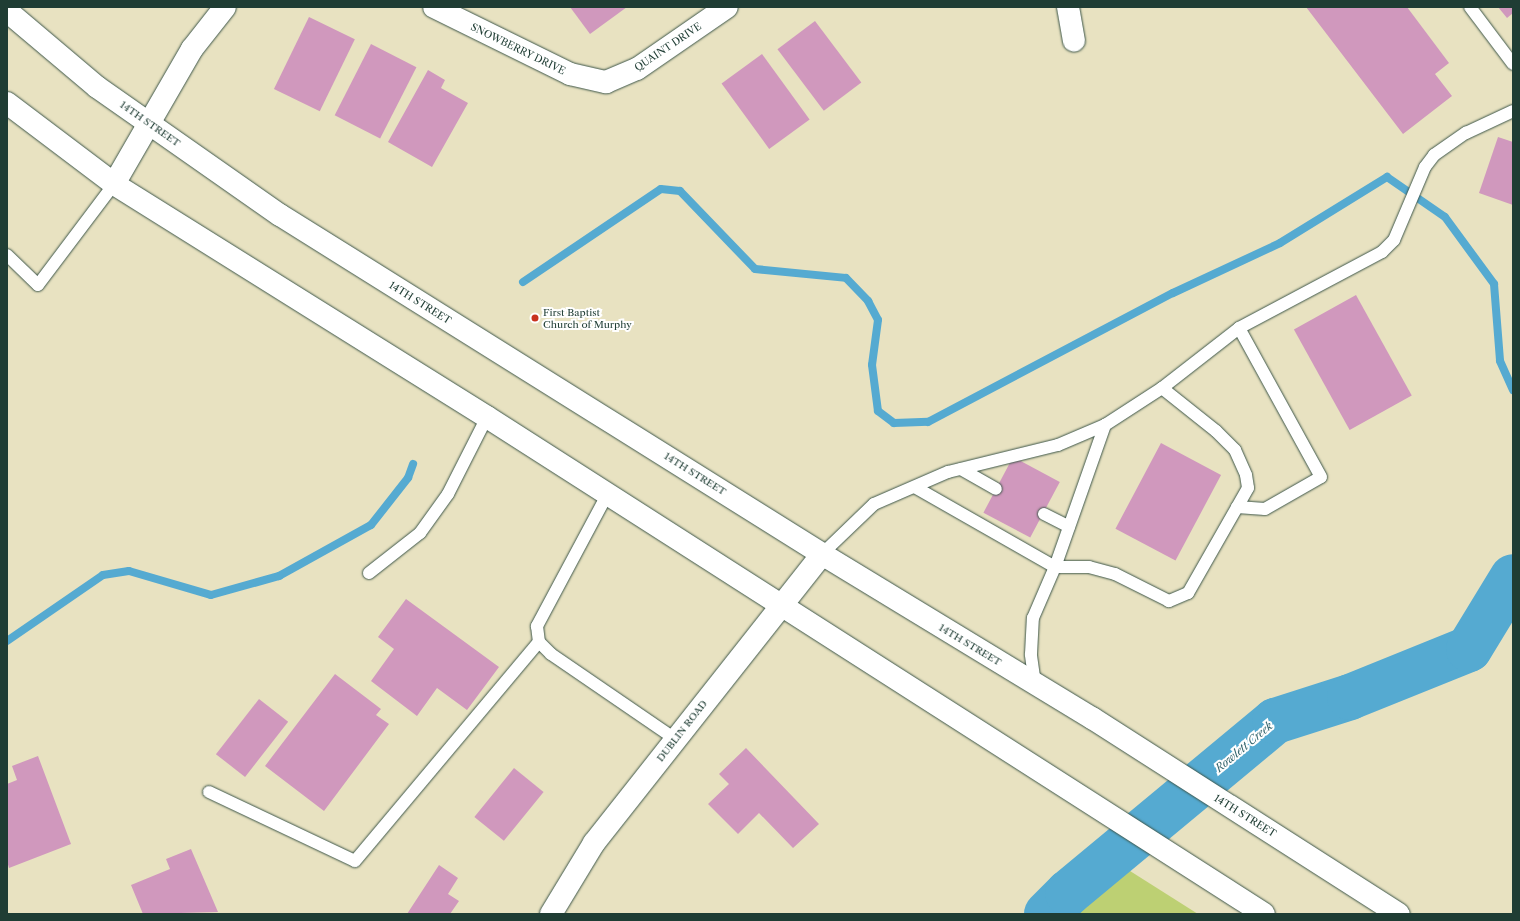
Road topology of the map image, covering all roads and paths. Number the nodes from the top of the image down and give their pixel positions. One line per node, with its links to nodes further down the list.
1 (225, 7): 12 (main road)
2 (434, 7): 9 (main road, SNOWBERRY DRIVE)
3 (727, 7): 9 (main road, QUAINT DRIVE)
4 (1068, 7): 7 (main road)
5 (1470, 7): 8 (lane)
6 (7, 11): 12 (main road, 14TH STREET)
7 (1074, 40)
8 (1513, 64)
9 (606, 82)
10 (7, 103): 13 (main road)
11 (1513, 111): 15 (lane)
12 (148, 123): 13 (main road); 26 (main road, 14TH STREET)
13 (114, 184): 14 (lane); 17 (main road)
14 (9, 261)
15 (1239, 328): 16 (lane); 23 (lane)
16 (1162, 388): 18 (lane); 23 (lane)
17 (487, 417): 22 (main road); 28 (lane)
18 (1105, 425): 19 (lane); 25 (lane)
19 (961, 469): 20 (lane); 21 (lane)
20 (915, 487): 26 (lane); 27 (lane)
21 (996, 489)
22 (607, 495): 29 (main road); 30 (lane)
23 (1237, 507): 27 (lane)
24 (1044, 514): 25 (lane)
25 (1069, 527): 27 (lane)
26 (822, 554): 29 (main road, DUBLIN ROAD); 31 (main road, 14TH STREET)
27 (1055, 567): 31 (lane)
28 (369, 573)
29 (779, 606): 32 (main road, DUBLIN ROAD); 35 (main road)
30 (539, 642): 32 (lane); 33 (lane)
31 (1035, 684): 36 (main road, 14TH STREET)
32 (675, 739): 34 (main road, DUBLIN ROAD)
33 (209, 792)
34 (551, 914)
35 (1264, 914)
36 (1399, 914)

